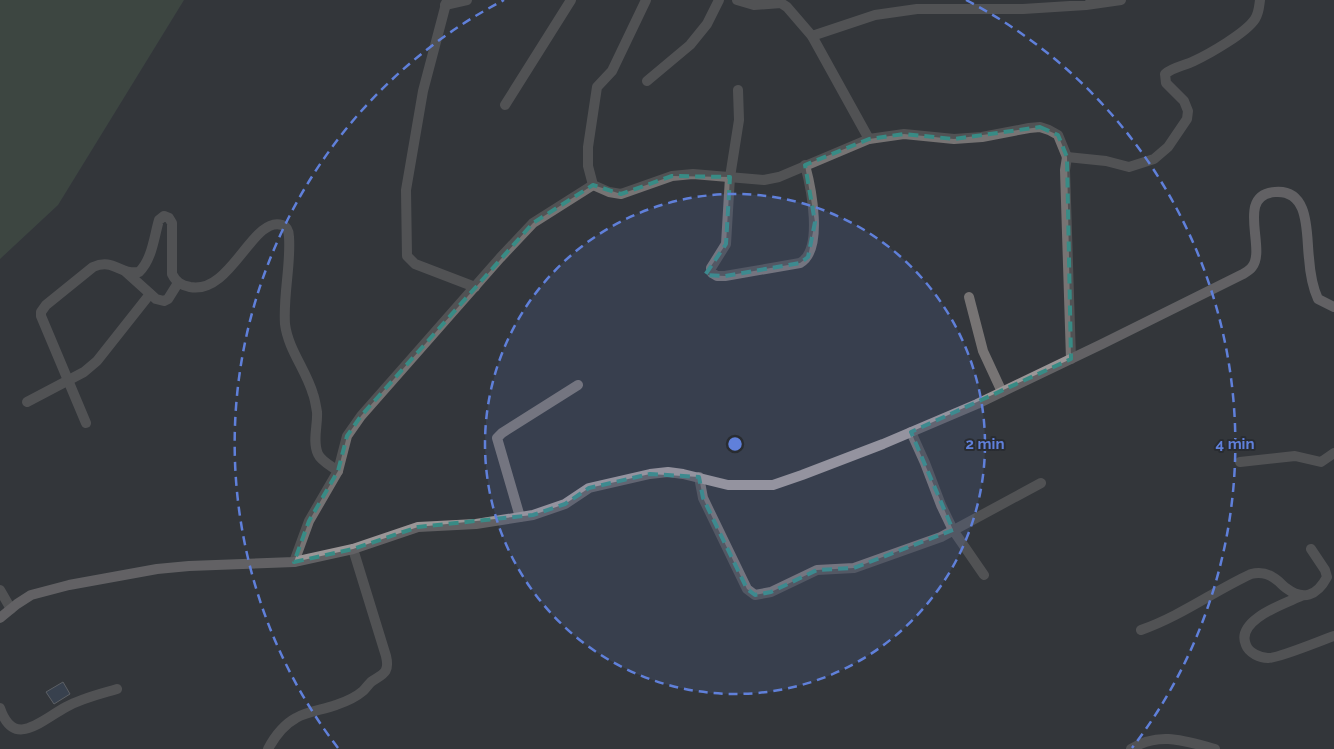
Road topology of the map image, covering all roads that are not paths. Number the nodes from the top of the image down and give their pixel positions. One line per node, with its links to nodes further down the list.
1 (467, 0): 9 (street)
2 (571, 0): 13 (street)
3 (646, 0): 18 (street)
4 (719, 0): 11 (street)
5 (737, 0): 8 (street)
6 (1121, 0): 10 (street)
7 (1260, 0): 15 (street)
8 (762, 2): 10 (street)
9 (446, 3): 21 (street)
10 (812, 36): 14 (street)
11 (647, 81)
12 (738, 90): 17 (street)
13 (505, 105)
14 (868, 139): 15 (street); 16 (street)
15 (1068, 157): 25 (street)
16 (805, 165): 17 (street); 17 (street)
17 (730, 177): 18 (street)
18 (593, 185): 21 (street)
19 (125, 271): 20 (street); 22 (street); 26 (street)
20 (178, 282): 22 (street); 34 (street)
21 (474, 287): 34 (street)
22 (150, 294): 26 (street)
23 (969, 297): 28 (street)
24 (1334, 307): 25 (street)
25 (1071, 359): 28 (street)
26 (68, 380): 29 (street); 30 (street)
27 (578, 385): 37 (street)
28 (1002, 392): 31 (street)
29 (27, 402)
30 (86, 423)
31 (911, 432): 35 (street); 38 (street)
32 (1334, 453): 33 (street)
33 (1240, 462)
34 (338, 471): 41 (street)
35 (699, 477): 37 (street); 38 (street)
36 (1041, 483): 38 (street)
37 (520, 517): 39 (street)
38 (953, 530): 42 (street)
39 (353, 549): 41 (street); 51 (street)
40 (1311, 549): 44 (street)
41 (294, 562): 45 (street)
42 (984, 575)
43 (0, 590): 45 (street)
44 (1301, 596): 47 (street); 48 (street)
45 (11, 609): 46 (street)
46 (0, 618)
47 (1141, 630)
48 (1334, 636)
49 (117, 689): 50 (street)
50 (0, 708)
51 (268, 749)
52 (1131, 749): 53 (street)
53 (1214, 749)

